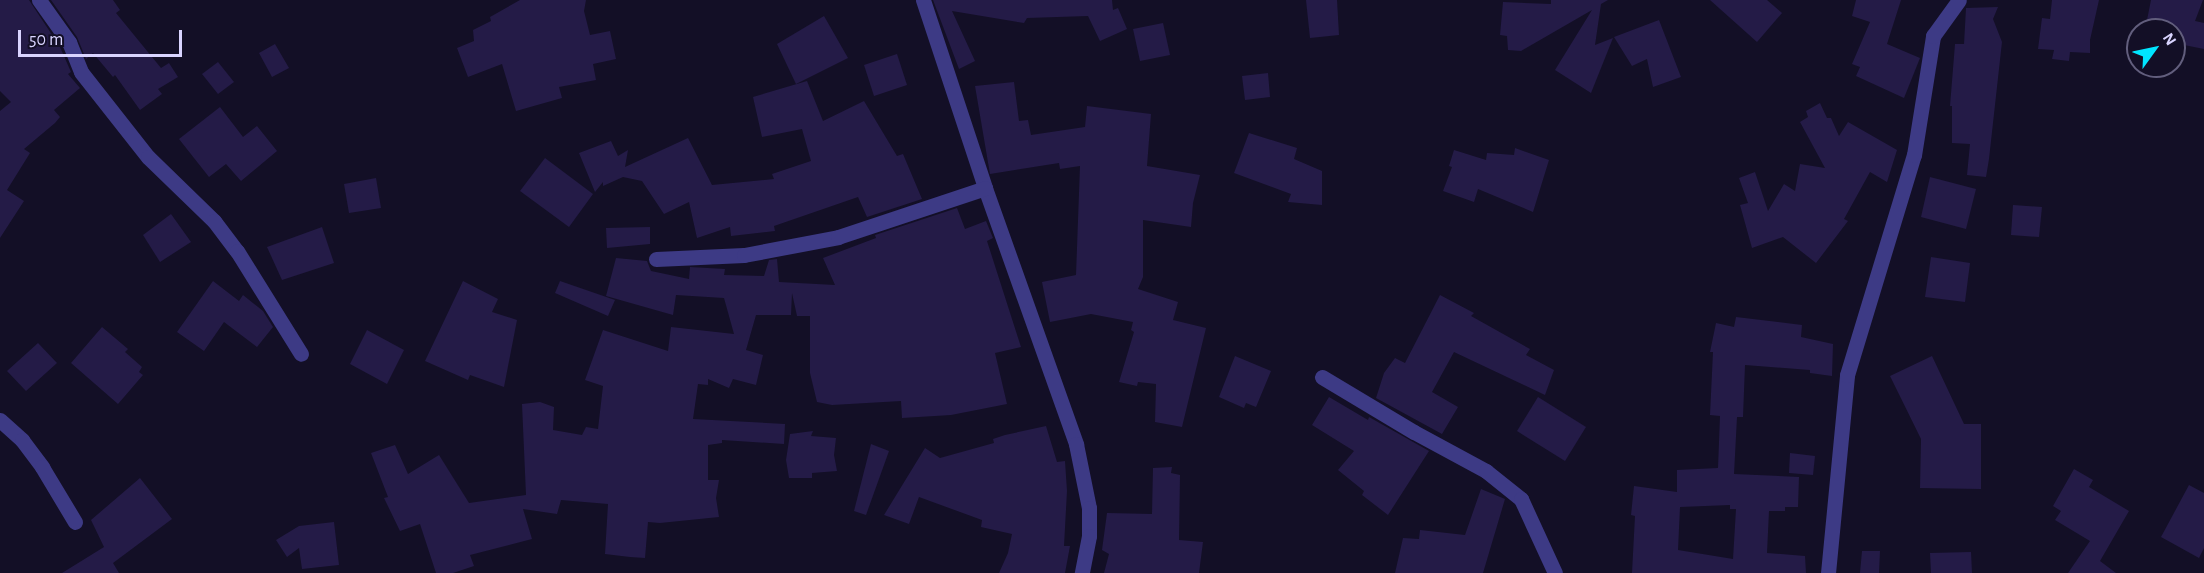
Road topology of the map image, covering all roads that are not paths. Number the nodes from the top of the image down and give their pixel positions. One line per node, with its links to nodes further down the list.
1 (39, 0): 6 (street)
2 (923, 0): 4 (street)
3 (1959, 0): 12 (street)
4 (985, 188): 5 (street); 10 (street)
5 (656, 259)
6 (302, 354)
7 (1322, 377): 11 (street)
8 (0, 420): 9 (street)
9 (75, 522)
10 (1082, 573)
11 (1555, 573)
12 (1828, 573)

